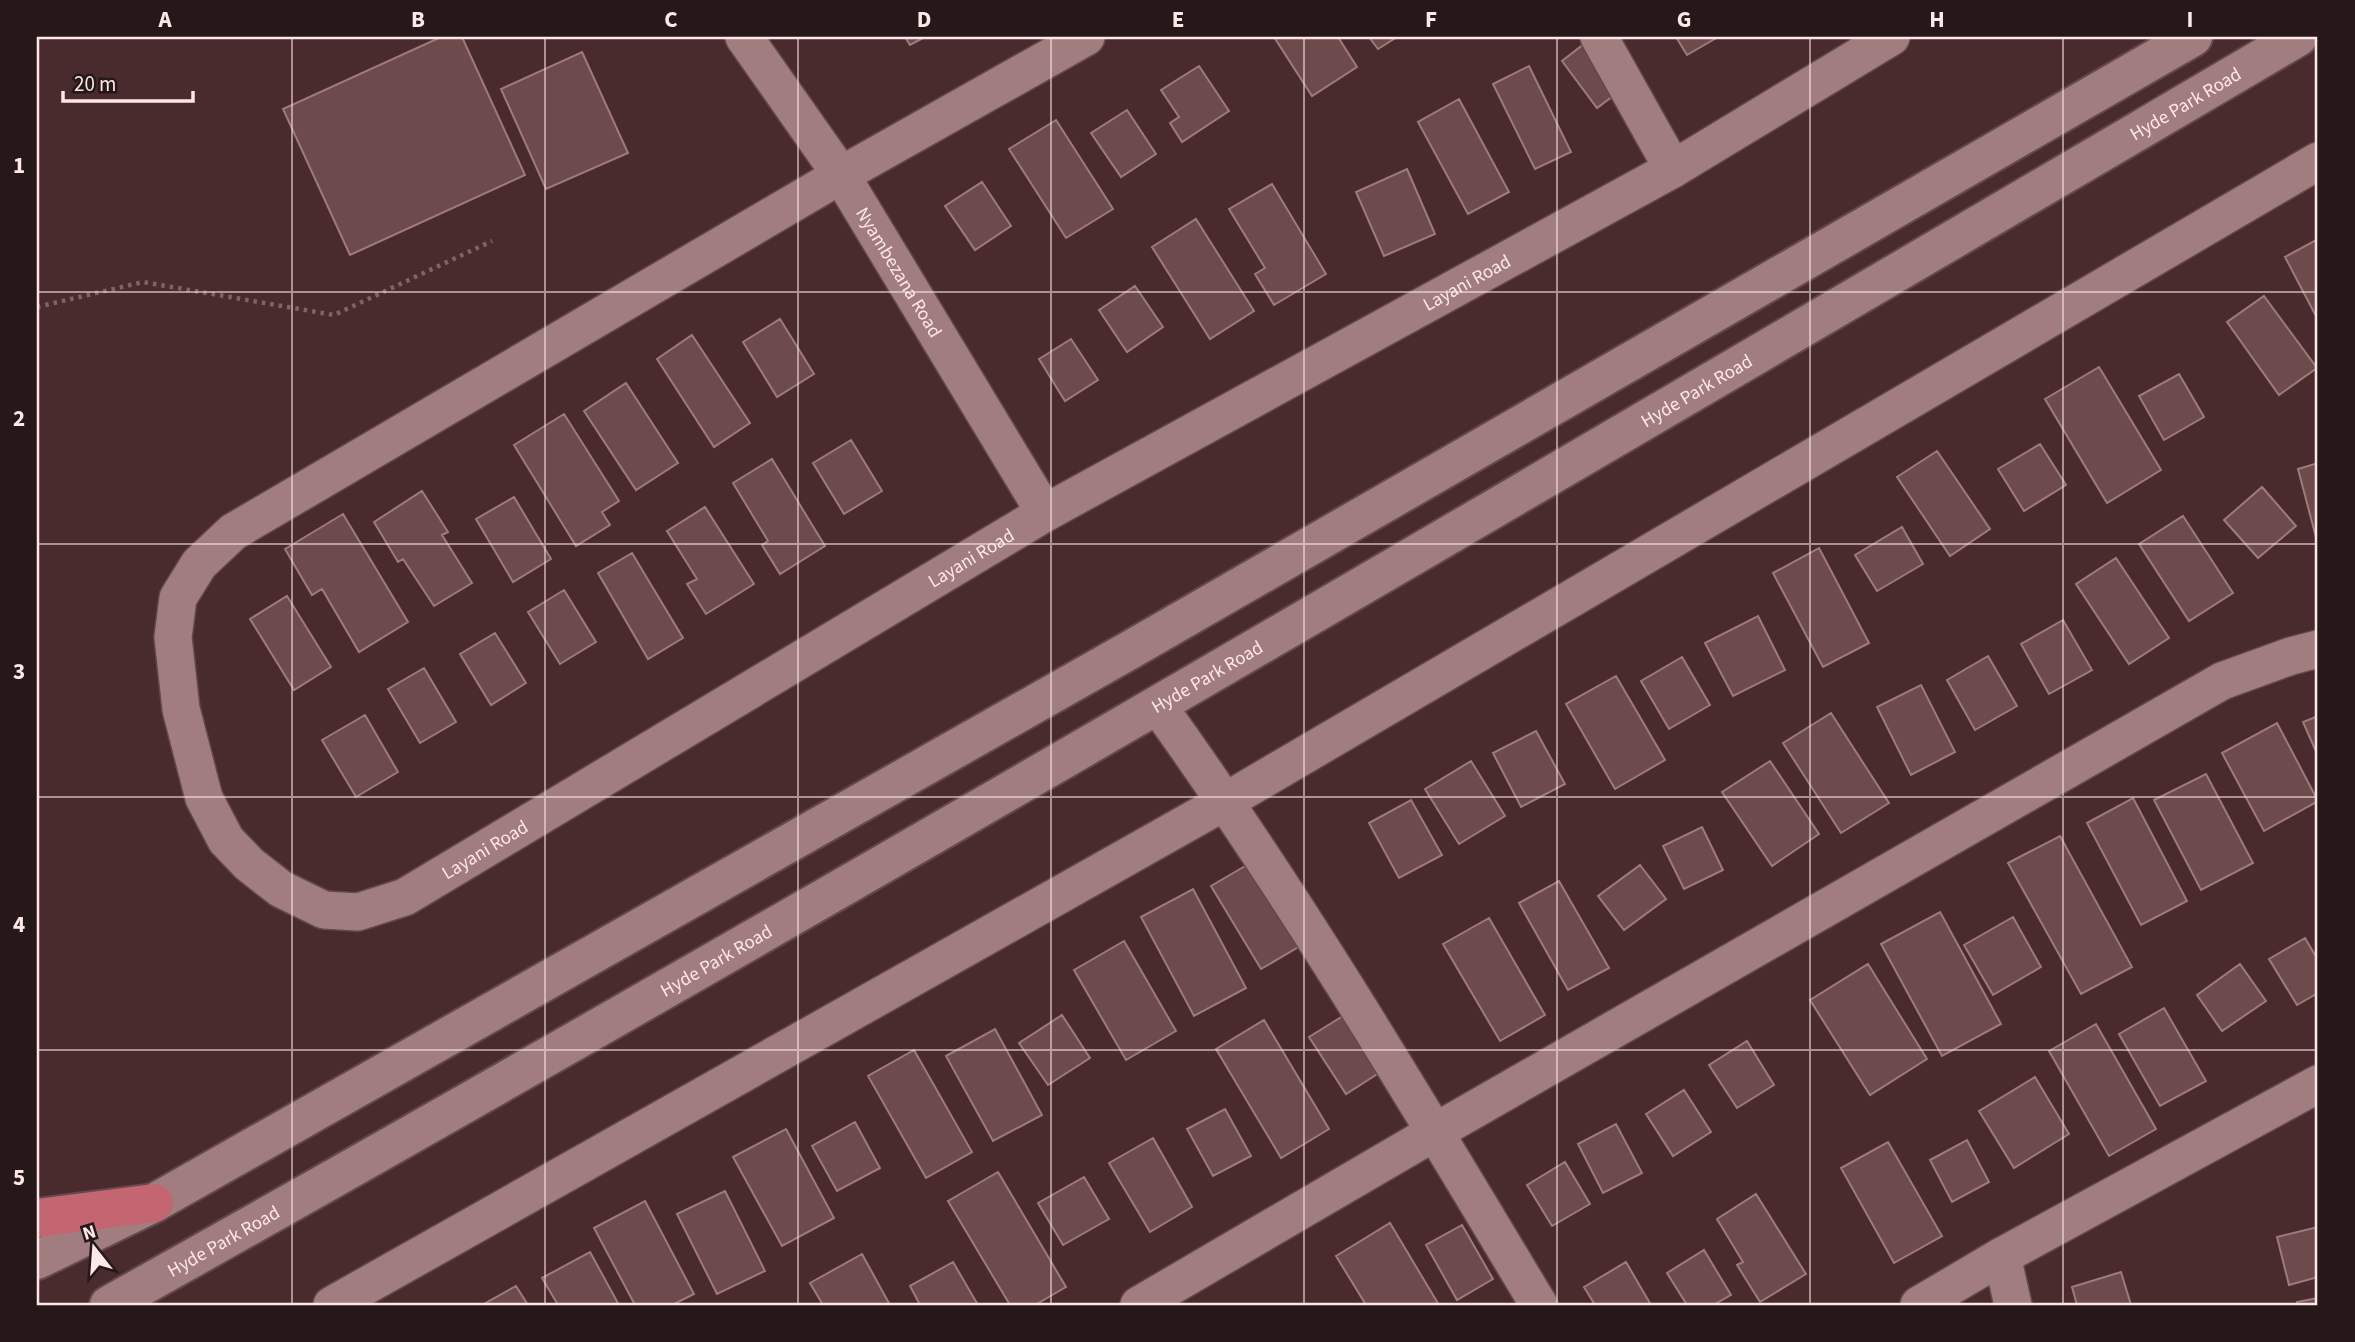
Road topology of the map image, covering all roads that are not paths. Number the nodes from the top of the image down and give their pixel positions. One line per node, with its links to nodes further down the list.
1 (744, 37): 9 (street, Nyambezana Road)
2 (1086, 37): 9 (street, Layani Road)
3 (1599, 37): 8 (street)
4 (1891, 37): 8 (street, Layani Road)
5 (2193, 37): 16 (street)
6 (2298, 37): 12 (street, Hyde Park Road)
7 (2318, 161): 13 (street)
8 (1673, 169): 10 (street, Layani Road)
9 (841, 175): 10 (street, Nyambezana Road); 10 (street, Layani Road)
10 (1045, 513)
11 (2318, 649): 15 (street)
12 (1157, 706): 13 (street); 20 (street, Hyde Park Road)
13 (1226, 801): 15 (street); 21 (street)
14 (2318, 1084): 18 (street)
15 (1435, 1132): 22 (street); 23 (street)
16 (154, 1203): 17 (main road); 19 (street)
17 (37, 1218)
18 (2002, 1256): 24 (street); 25 (street)
19 (37, 1259)
20 (110, 1305)
21 (332, 1305)
22 (1139, 1305)
23 (1539, 1305)
24 (1919, 1305)
25 (2013, 1305)

